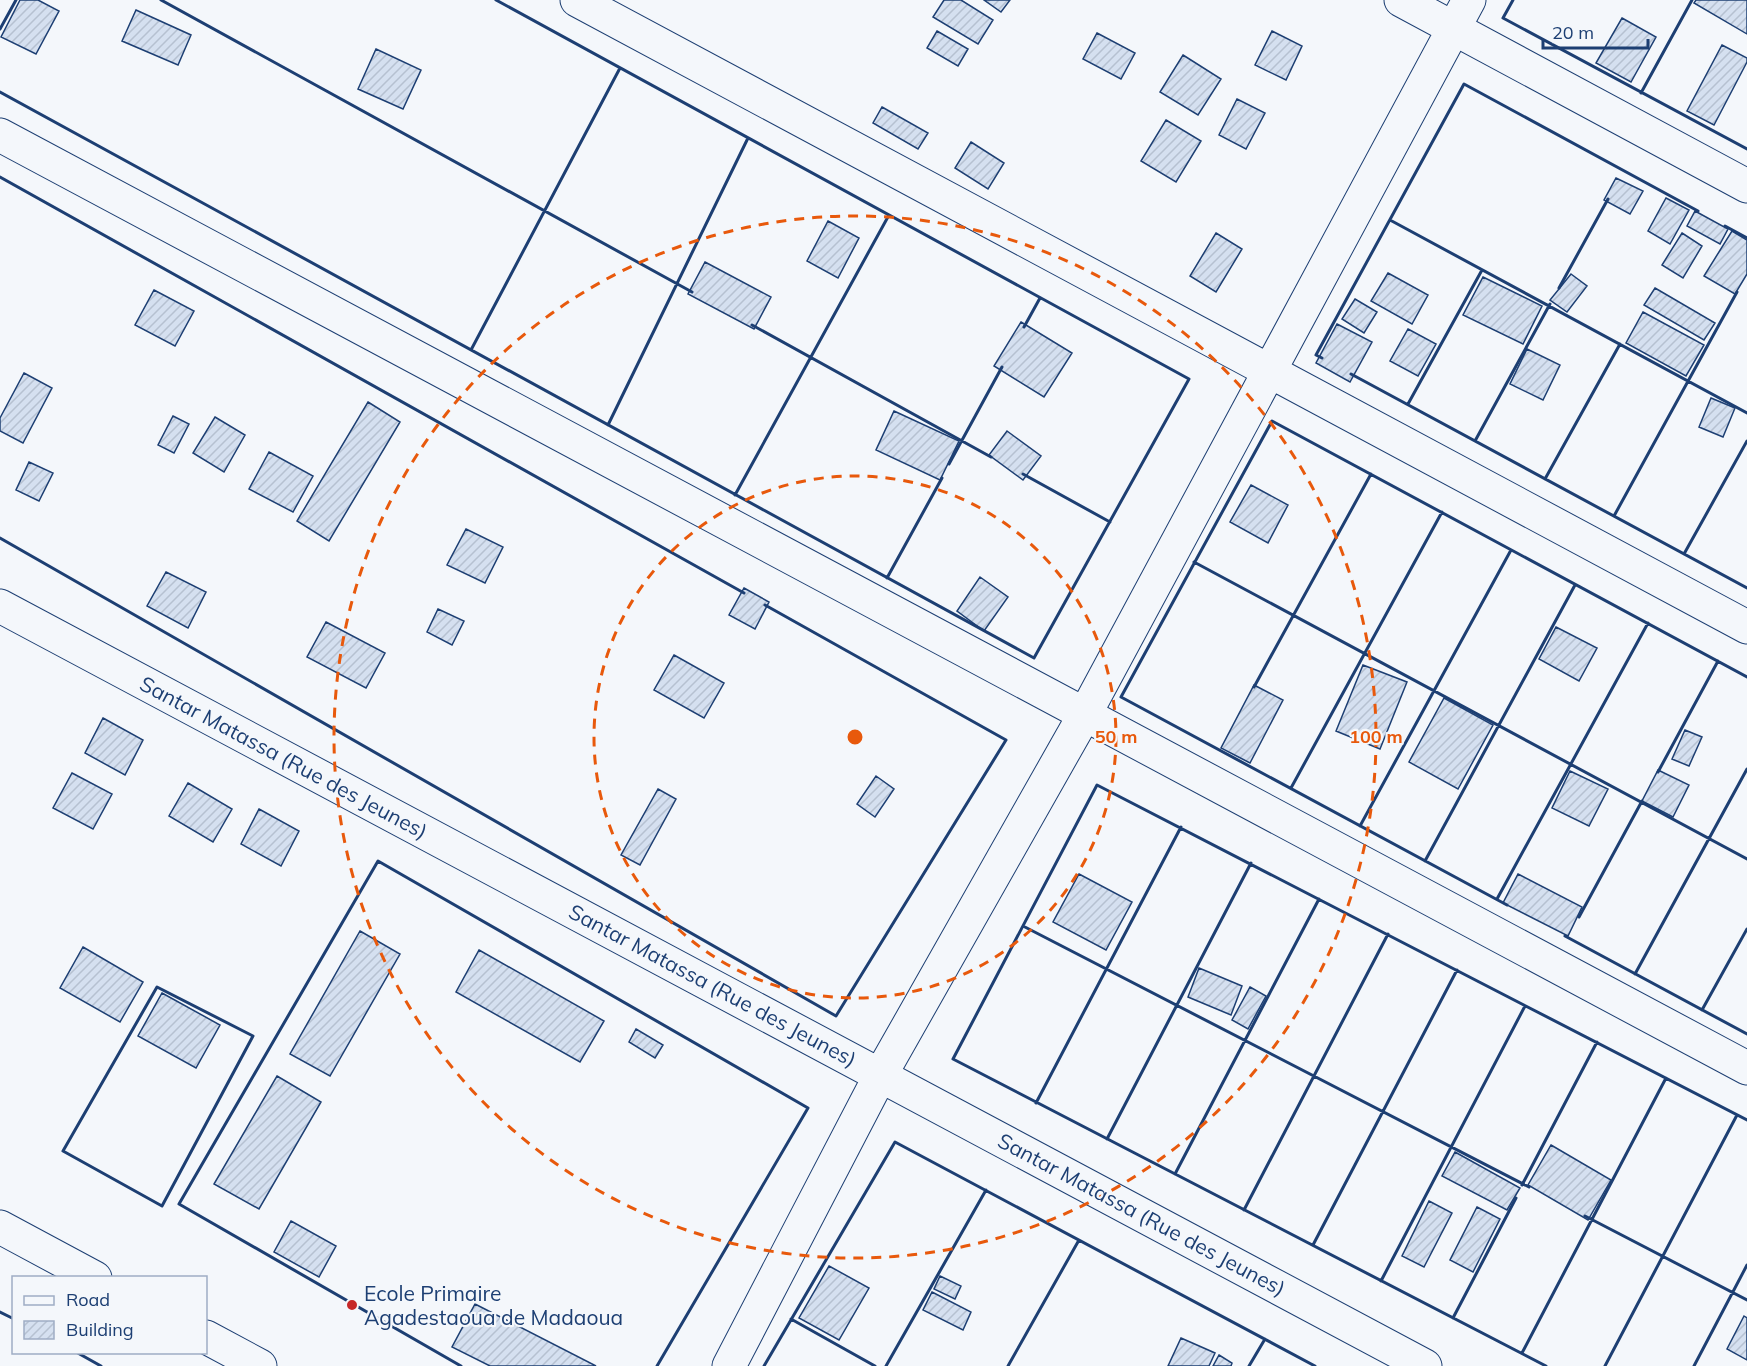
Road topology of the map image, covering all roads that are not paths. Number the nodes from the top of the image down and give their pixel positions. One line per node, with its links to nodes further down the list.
1 (576, 0): 6 (main road)
2 (1401, 0): 3 (main road)
3 (1462, 14): 5 (main road); 6 (main road)
4 (0, 135): 9 (main road)
5 (1747, 186)
6 (1270, 371): 8 (main road); 9 (main road)
7 (0, 606): 11 (main road, Santar Matassa (Rue des Jeunes))
8 (1747, 627)
9 (1085, 714): 10 (main road); 11 (main road)
10 (1747, 1068)
11 (882, 1074): 16 (main road); 17 (main road, Santar Matassa (Rue des Jeunes))
12 (0, 1227): 13 (main road)
13 (91, 1276)
14 (207, 1338): 15 (main road)
15 (260, 1366)
16 (729, 1366)
17 (1425, 1366)

